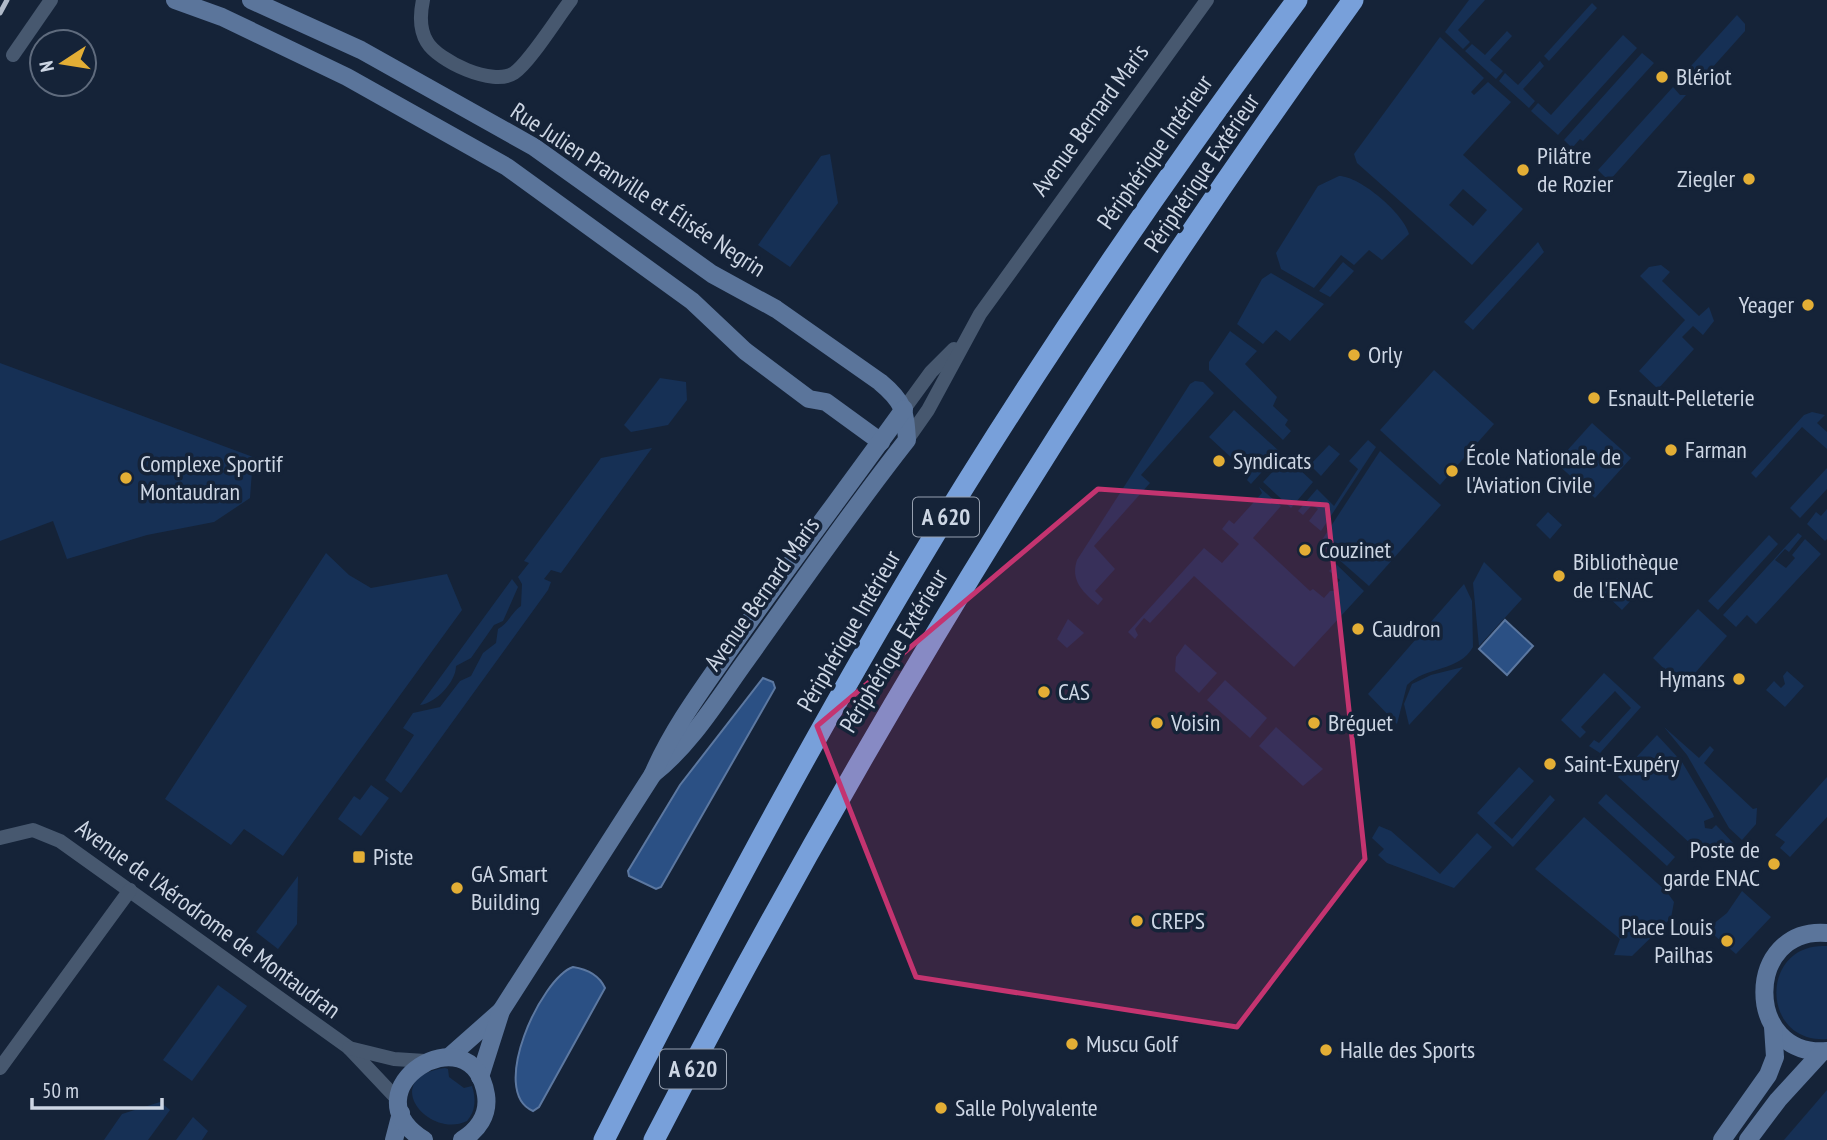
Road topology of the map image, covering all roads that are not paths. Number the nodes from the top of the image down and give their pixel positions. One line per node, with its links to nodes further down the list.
1 (51, 0): 9 (street)
2 (175, 0): 13 (street)
3 (251, 0): 11 (street, Rue Julien Pranville et Élisée Negrin)
4 (423, 0): 5 (street)
5 (571, 0)
6 (1207, 0): 10 (street, Avenue Bernard Maris)
7 (1297, 0): 30 (highway, Périphérique Intérieur / A 620)
8 (1353, 0): 31 (highway, Périphérique Extérieur / A 620)
9 (13, 55)
10 (965, 338): 11 (street, Avenue Bernard Maris); 12 (street, Avenue Bernard Maris)
11 (905, 409): 12 (street); 13 (street, Avenue Bernard Maris)
12 (907, 440): 13 (street); 14 (street, Avenue Bernard Maris)
13 (881, 442): 14 (street, Avenue Bernard Maris)
14 (653, 774): 18 (street, Avenue Bernard Maris)
15 (0, 838): 16 (street, Avenue de l'Aérodrome de Montaudran)
16 (130, 890): 20 (street, Avenue de l'Aérodrome de Montaudran); 24 (street)
17 (1827, 933): 19 (street)
18 (502, 1011): 22 (street, Avenue Bernard Maris); 25 (street, Avenue Bernard Maris)
19 (1773, 1027): 21 (street); 32 (street)
20 (348, 1047): 23 (street, Avenue de l'Aérodrome de Montaudran); 26 (street, Avenue de l'Aérodrome de Montaudran)
21 (1825, 1052): 33 (street)
22 (449, 1057): 23 (street); 25 (street)
23 (425, 1061): 26 (street)
24 (0, 1068)
25 (480, 1077): 29 (street)
26 (400, 1107): 27 (street); 28 (street)
27 (394, 1140)
28 (424, 1140)
29 (462, 1140)
30 (604, 1140)
31 (654, 1140)
32 (1722, 1140)
33 (1748, 1140)

